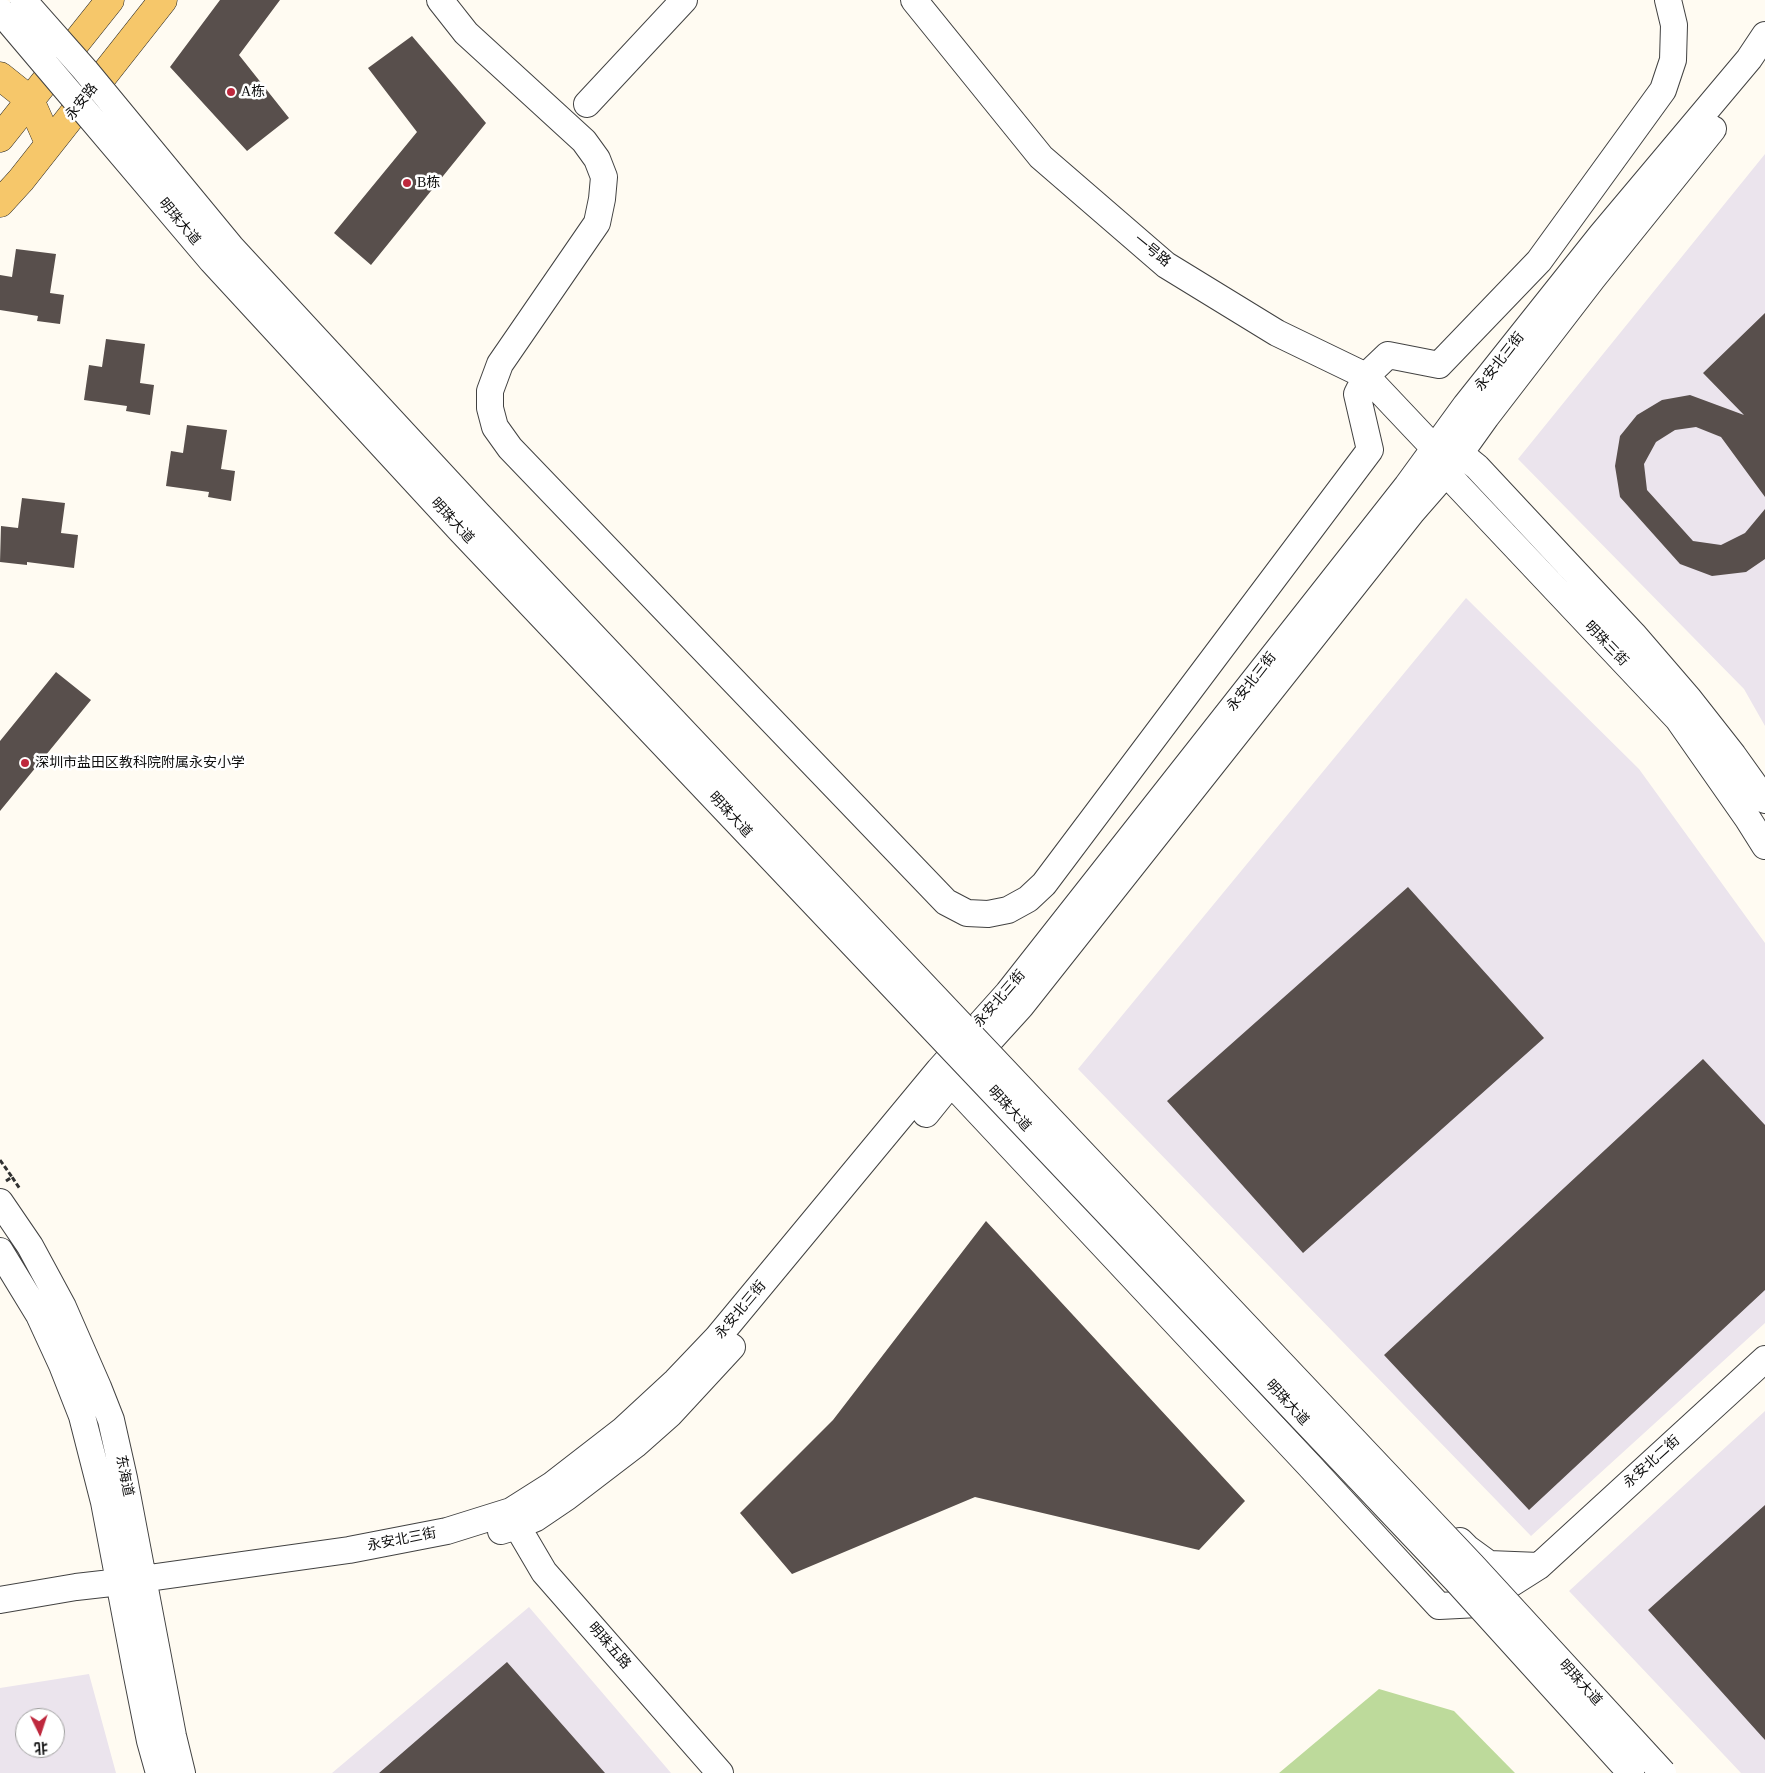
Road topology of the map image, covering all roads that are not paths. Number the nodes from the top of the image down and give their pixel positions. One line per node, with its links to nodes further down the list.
1 (23, 0): 36 (street, 明珠大道, bridge)
2 (110, 0): 12 (main road)
3 (162, 0): 15 (main road, 永安路)
4 (440, 0): 17 (street)
5 (684, 0): 13 (street)
6 (914, 0): 17 (street, 一号路)
7 (1668, 0): 17 (street)
8 (0, 11): 35 (street, 明珠大道, bridge)
9 (1765, 34): 18 (street, 永安北三街)
10 (1765, 65): 18 (street, 永安北三街)
11 (0, 76): 12 (main road)
12 (30, 100): 14 (main road); 15 (main road)
13 (587, 104)
14 (4, 124): 15 (main road)
15 (49, 143): 16 (main road, 永安路)
16 (0, 203)
17 (1366, 376): 18 (street, 一号路)
18 (1442, 454): 19 (street, 明珠三街); 20 (street, 明珠三街); 21 (street, 永安北三街); 22 (street, 永安北三街)
19 (1765, 800)
20 (1765, 846)
21 (991, 1038): 22 (street); 23 (street, 永安北三街); 28 (street)
22 (964, 1041): 23 (street, 永安北三街)
23 (945, 1076): 27 (street, 永安北三街); 28 (street, 明珠大道)
24 (0, 1202): 29 (street, 东海道)
25 (0, 1251): 29 (street, 东海道)
26 (1765, 1359): 28 (street, 永安北二街)
27 (514, 1519): 29 (street, 永安北三街); 34 (street, 明珠五路)
28 (1539, 1566)
29 (133, 1589): 30 (street, 永安北三街); 31 (street, 永安北三街); 32 (street, 东海道); 33 (street, 东海道)
30 (0, 1600)
31 (0, 1615)
32 (159, 1773)
33 (182, 1773)
34 (720, 1773)
35 (1631, 1773)
36 (1663, 1773)

